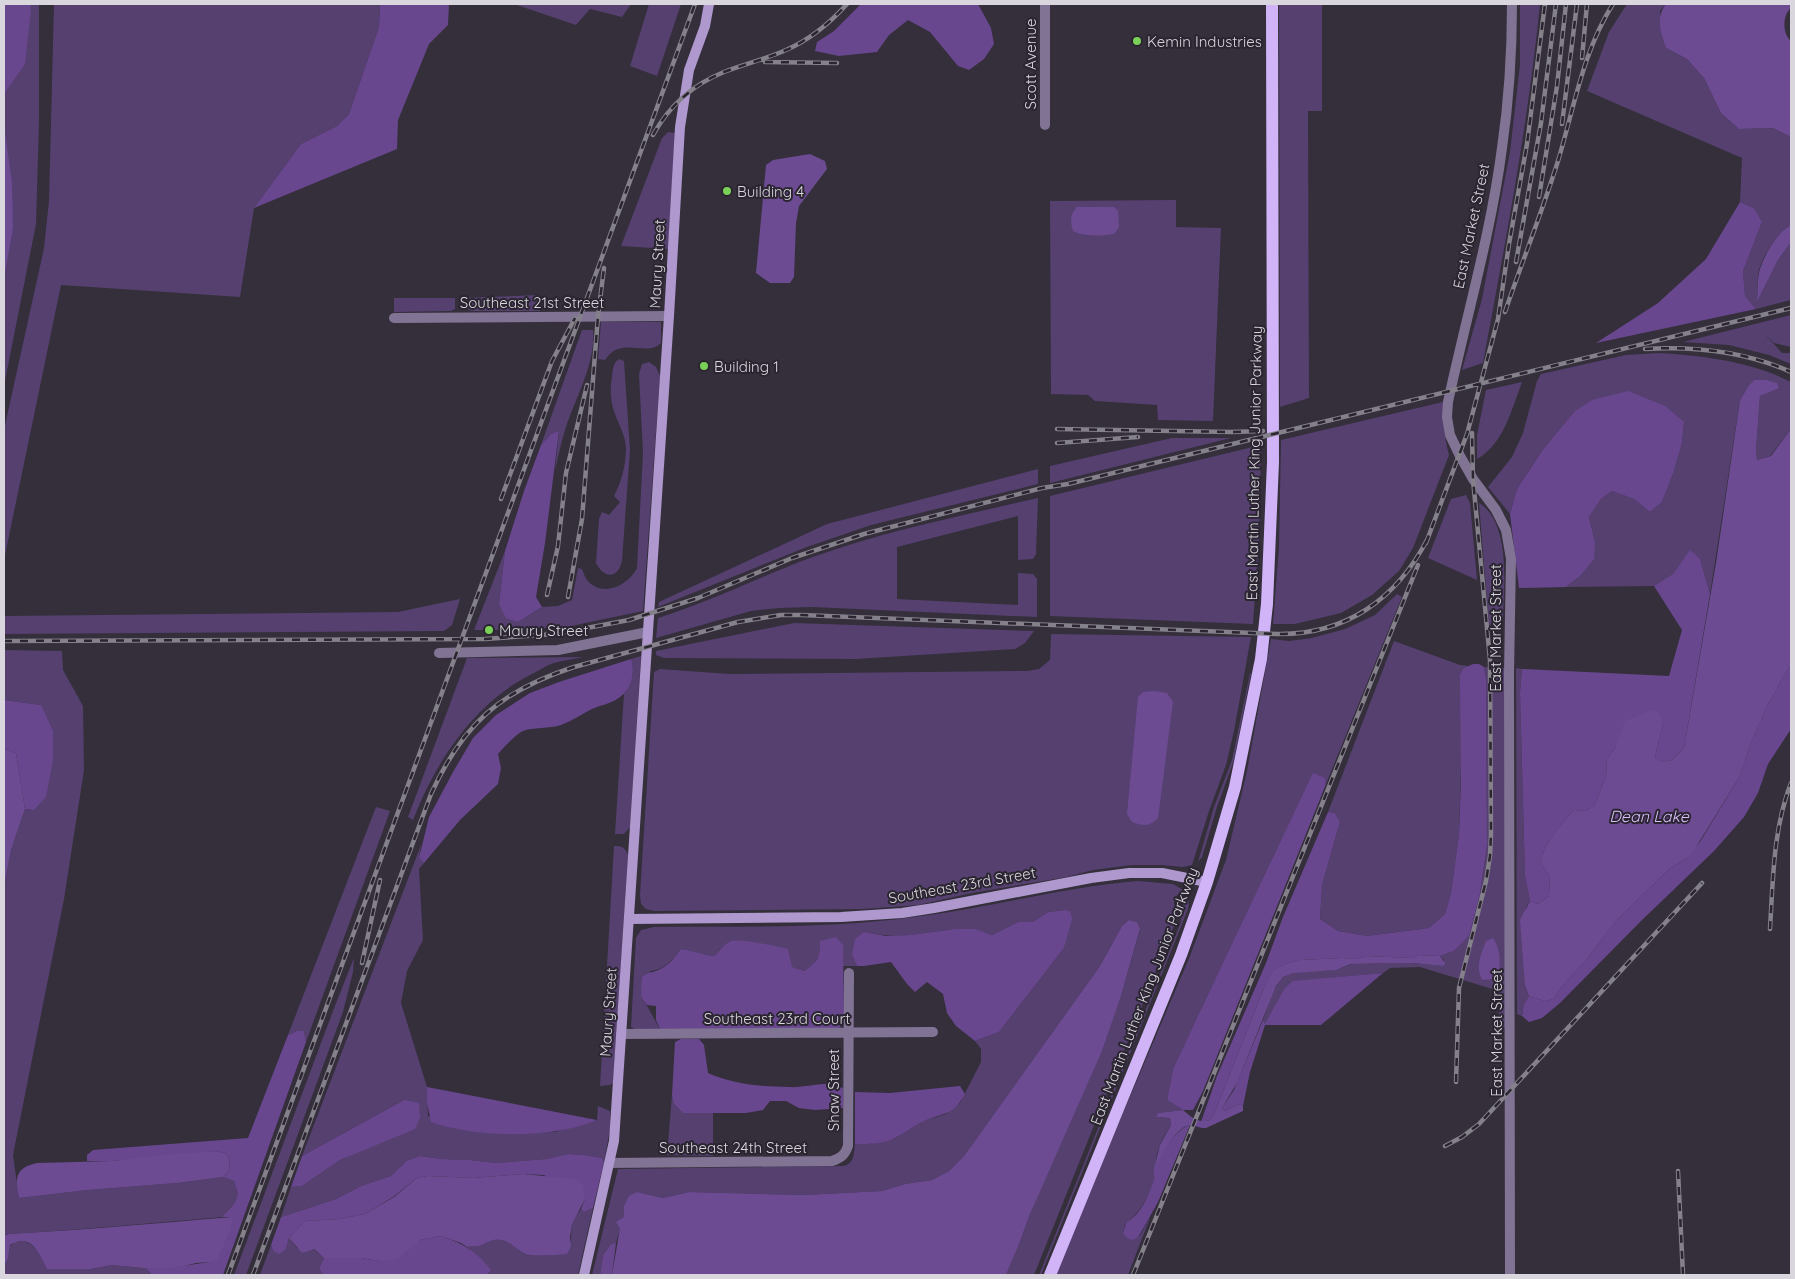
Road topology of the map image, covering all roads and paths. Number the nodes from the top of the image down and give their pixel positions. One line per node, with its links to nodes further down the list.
1 (709, 4): 6 (main road, Maury Street)
2 (1045, 4): 5 (street, Scott Avenue)
3 (1272, 4): 10 (main road, East Martin Luther King Junior Parkway)
4 (1512, 4): 20 (street, East Market Street)
5 (1044, 125)
6 (669, 316): 7 (street, Southeast 21st Street); 8 (main road, Maury Street)
7 (394, 318)
8 (648, 632): 9 (street); 11 (main road, Maury Street)
9 (439, 653)
10 (1207, 882): 11 (main road, Southeast 23rd Street); 19 (main road, East Martin Luther King Junior Parkway)
11 (630, 919): 15 (main road, Maury Street)
12 (849, 973): 14 (street, Shaw Street)
13 (933, 1032): 14 (street, Southeast 23rd Court)
14 (849, 1033): 15 (street, Southeast 23rd Court); 16 (street, Shaw Street)
15 (622, 1034): 17 (main road, Maury Street)
16 (848, 1146): 17 (street, Southeast 24th Street)
17 (610, 1162): 18 (main road, Maury Street)
18 (584, 1275)
19 (1050, 1275)
20 (1510, 1275)

